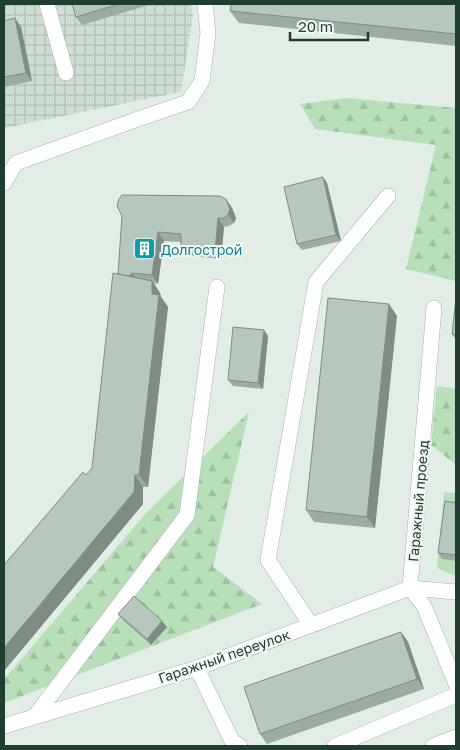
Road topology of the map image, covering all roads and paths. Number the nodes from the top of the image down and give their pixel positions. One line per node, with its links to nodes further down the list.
1 (47, 4): 3 (street)
2 (205, 4): 4 (street)
3 (66, 73)
4 (4, 183)
5 (388, 196): 10 (street)
6 (217, 287): 14 (street)
7 (434, 308): 8 (street, Гаражный проезд)
8 (410, 588): 9 (street); 10 (street, Гаражный переулок); 12 (street)
9 (456, 592)
10 (311, 625): 11 (street, Гаражный переулок)
11 (197, 668): 14 (street, Гаражный переулок); 17 (street)
12 (456, 684)
13 (456, 695): 18 (street)
14 (35, 716): 15 (street, Гаражный переулок)
15 (4, 726)
16 (456, 736): 19 (street)
17 (240, 746)
18 (335, 746)
19 (433, 746)

